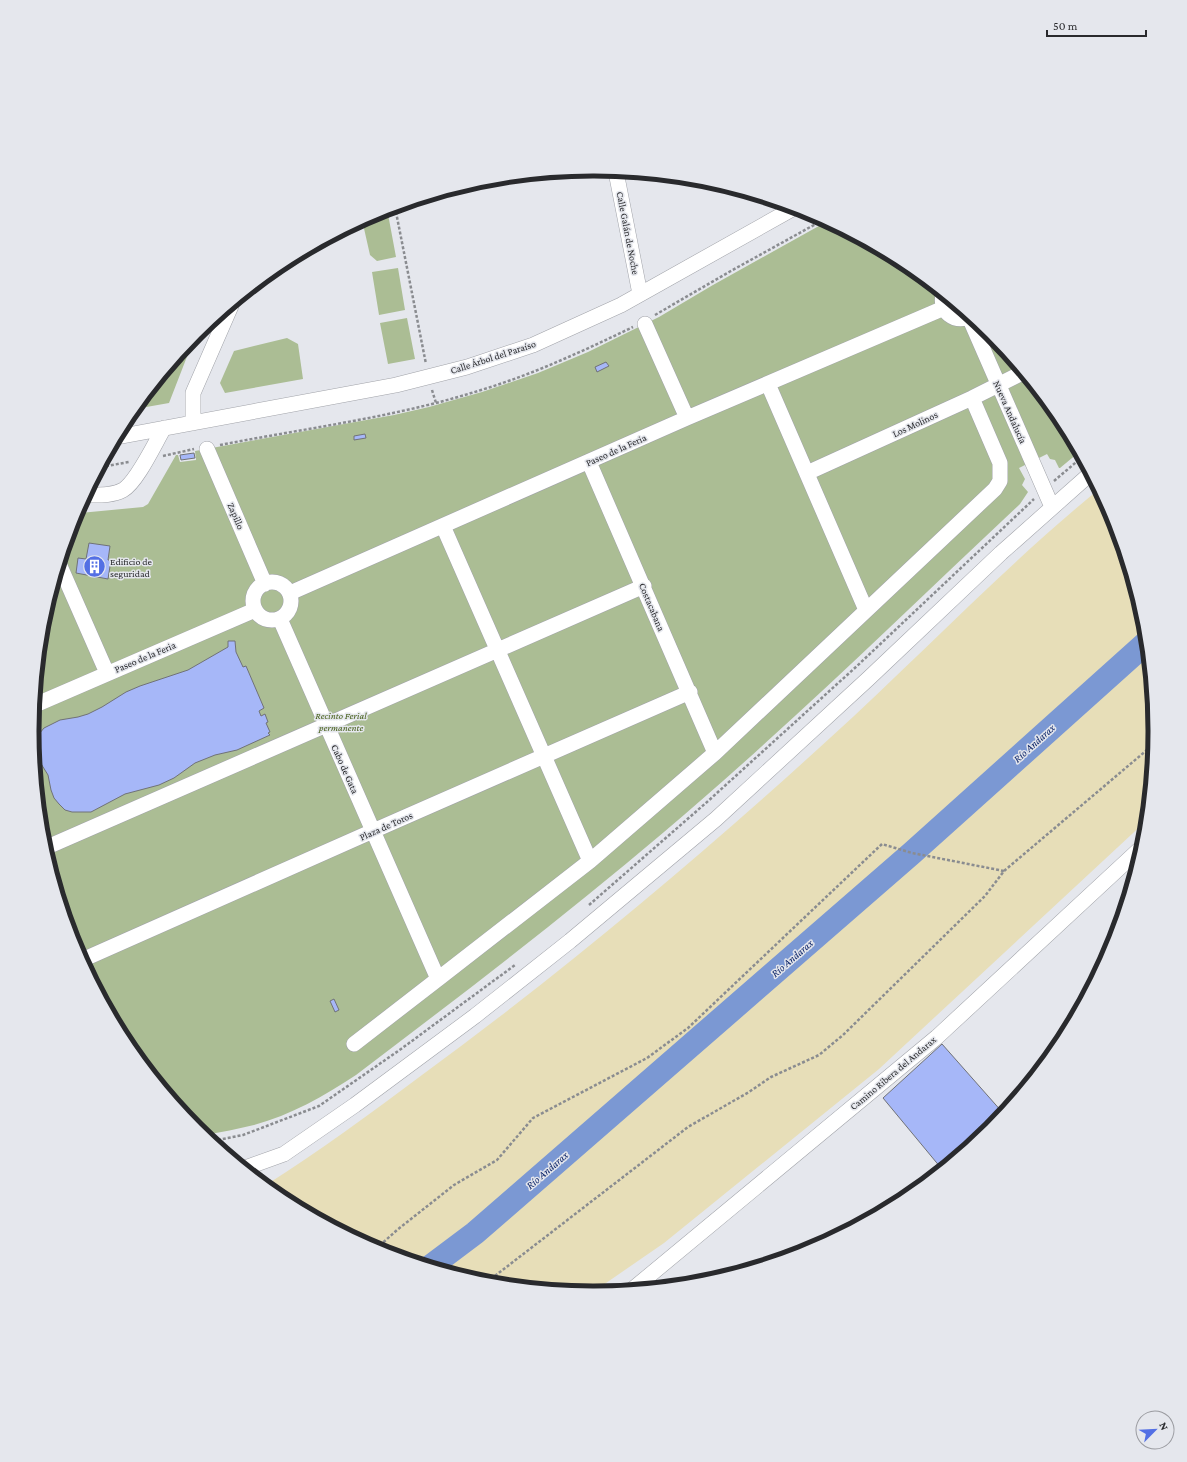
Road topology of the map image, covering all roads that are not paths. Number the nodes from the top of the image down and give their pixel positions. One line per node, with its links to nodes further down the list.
1 (617, 177): 3 (street, Calle Galán de Noche)
2 (787, 212): 3 (street, Calle Árbol del Paraíso)
3 (640, 294): 14 (street, Calle Árbol del Paraíso)
4 (943, 301): 6 (street); 10 (street, Paseo de la Feria)
5 (227, 315): 14 (street)
6 (964, 318)
7 (645, 324): 13 (street)
8 (974, 327): 11 (street, Nueva Andalucía)
9 (1018, 375): 11 (street, Los Molinos)
10 (768, 384): 13 (street, Paseo de la Feria); 19 (street)
11 (998, 384): 12 (street, Los Molinos); 22 (street, Nueva Andalucía)
12 (972, 398): 19 (street, Los Molinos); 29 (street)
13 (687, 418): 18 (street, Paseo de la Feria)
14 (193, 423): 15 (street, Calle Árbol del Paraíso)
15 (164, 428): 16 (street, Calle Árbol del Paraíso); 21 (street)
16 (124, 436)
17 (207, 449): 25 (street, Zapillo)
18 (589, 462): 23 (street, Paseo de la Feria); 26 (street, Costacabana)
19 (807, 473): 29 (street)
20 (1086, 477): 22 (street)
21 (92, 495)
22 (1052, 507): 45 (street)
23 (443, 526): 27 (street, Paseo de la Feria); 31 (street)
24 (63, 572): 32 (street)
25 (265, 584): 27 (street); 28 (street)
26 (644, 586): 31 (street); 33 (street, Costacabana)
27 (290, 593): 30 (street)
28 (256, 610): 30 (street); 32 (street, Paseo de la Feria)
29 (866, 610): 36 (street)
30 (280, 619): 35 (street, Cabo de Gata)
31 (498, 651): 35 (street); 37 (street)
32 (107, 673): 34 (street, Paseo de la Feria)
33 (690, 692): 36 (street, Costacabana); 37 (street, Plaza de Toros)
34 (40, 703)
35 (326, 726): 38 (street, Cabo de Gata); 39 (street)
36 (715, 753): 41 (street)
37 (544, 757): 38 (street, Plaza de Toros); 41 (street)
38 (373, 831): 42 (street, Plaza de Toros); 43 (street, Cabo de Gata)
39 (51, 845)
40 (1133, 855): 46 (street, Camino Ribera del Andarax)
41 (590, 862): 43 (street)
42 (88, 958)
43 (438, 979): 44 (street)
44 (354, 1044)
45 (250, 1166)
46 (640, 1283)

